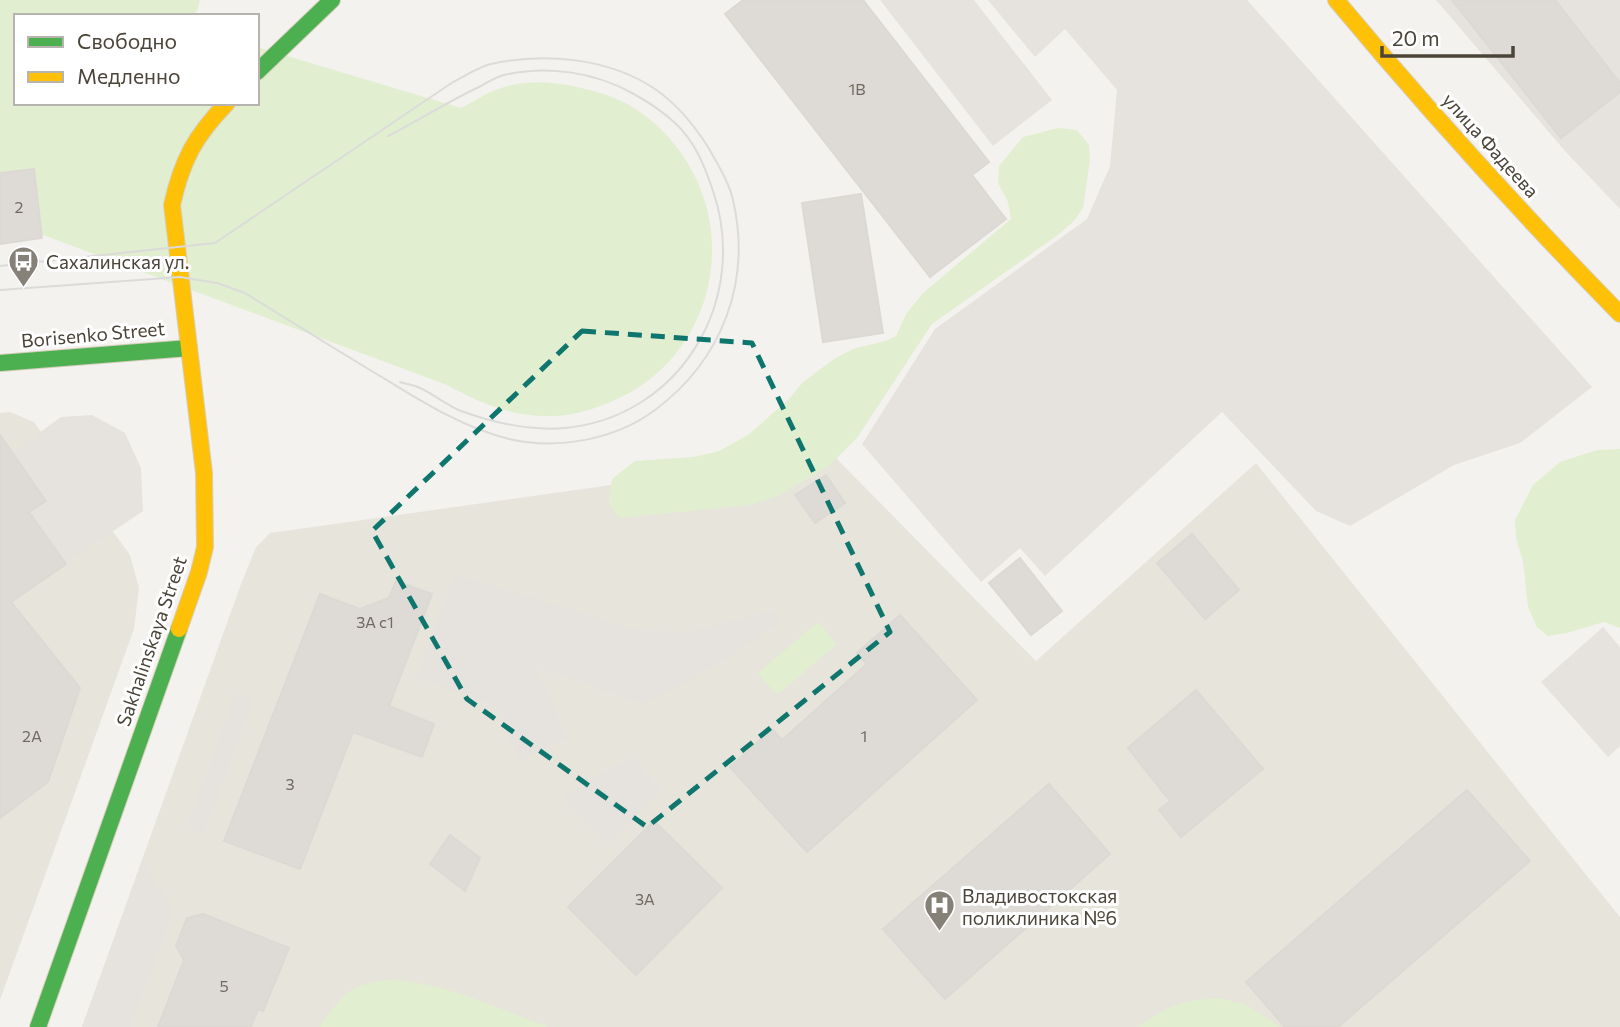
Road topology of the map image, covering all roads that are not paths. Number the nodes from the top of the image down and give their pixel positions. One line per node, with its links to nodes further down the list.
1 (332, 0): 3 (main road)
2 (1336, 0): 5 (main road, улица Фадеева)
3 (259, 70)
4 (225, 105): 6 (main road, Sakhalinskaya Street)
5 (1620, 314)
6 (189, 348): 7 (main road, Borisenko Street); 8 (main road, Sakhalinskaya Street)
7 (0, 363)
8 (37, 1027)

